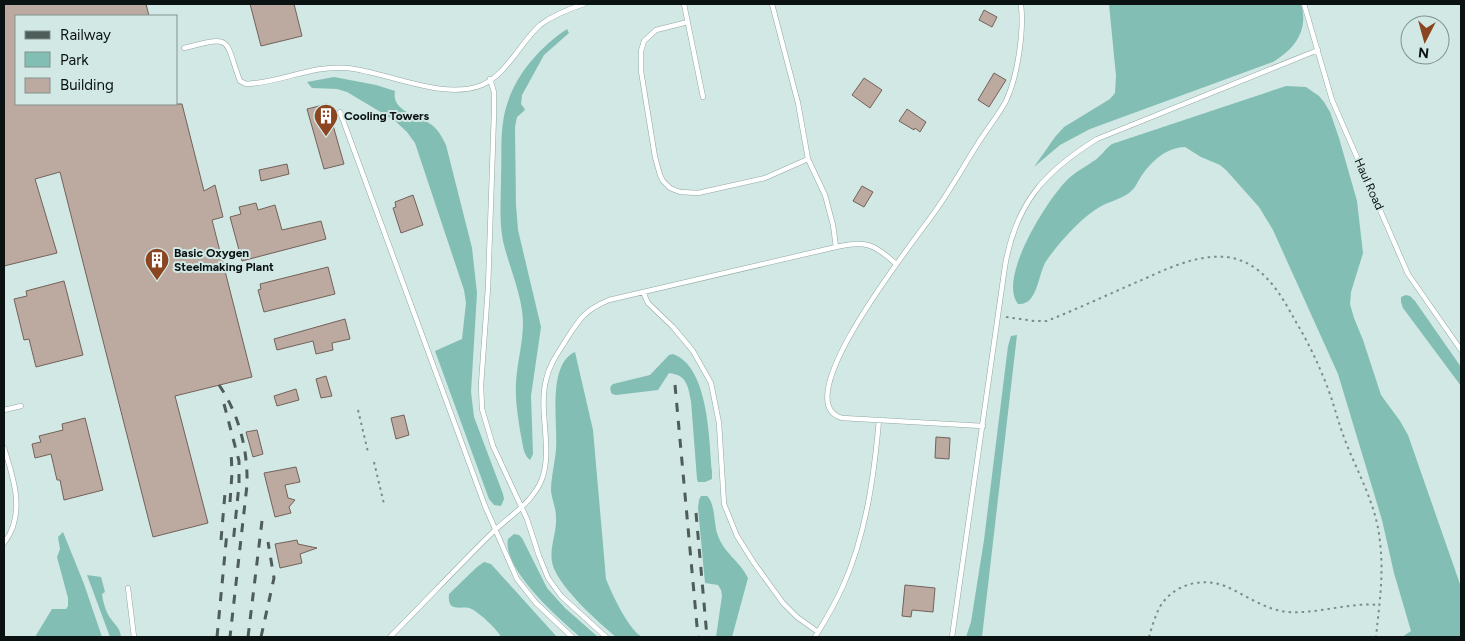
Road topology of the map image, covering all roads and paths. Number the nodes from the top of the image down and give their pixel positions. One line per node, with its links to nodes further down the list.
1 (584, 4): 9 (lane)
2 (684, 4): 6 (lane)
3 (772, 4): 12 (lane)
4 (1021, 4): 14 (lane)
5 (1304, 4): 8 (lane, Haul Road)
6 (688, 22): 10 (lane); 12 (lane)
7 (184, 48): 9 (lane)
8 (1318, 50): 16 (lane); 17 (lane, Haul Road)
9 (490, 79): 27 (lane)
10 (703, 97)
11 (340, 112): 28 (lane)
12 (808, 159): 13 (lane)
13 (836, 247): 14 (lane); 15 (lane)
14 (895, 264): 21 (lane)
15 (643, 292): 27 (lane); 32 (lane)
16 (998, 316): 22 (lane); 31 (path)
17 (1461, 350)
18 (21, 406): 19 (lane)
19 (4, 410)
20 (358, 410): 24 (path)
21 (879, 420): 22 (lane); 32 (lane)
22 (983, 426): 38 (lane)
23 (4, 448): 29 (lane)
24 (368, 452)
25 (374, 462): 26 (path)
26 (384, 504)
27 (522, 507): 28 (lane); 36 (lane)
28 (495, 530): 34 (lane); 35 (lane)
29 (4, 543)
30 (128, 588): 33 (lane)
31 (1379, 605): 39 (path); 40 (path)
32 (818, 632): 37 (lane)
33 (134, 637)
34 (390, 637)
35 (572, 637)
36 (606, 637)
37 (815, 637)
38 (952, 637)
39 (1149, 637)
40 (1376, 637)

